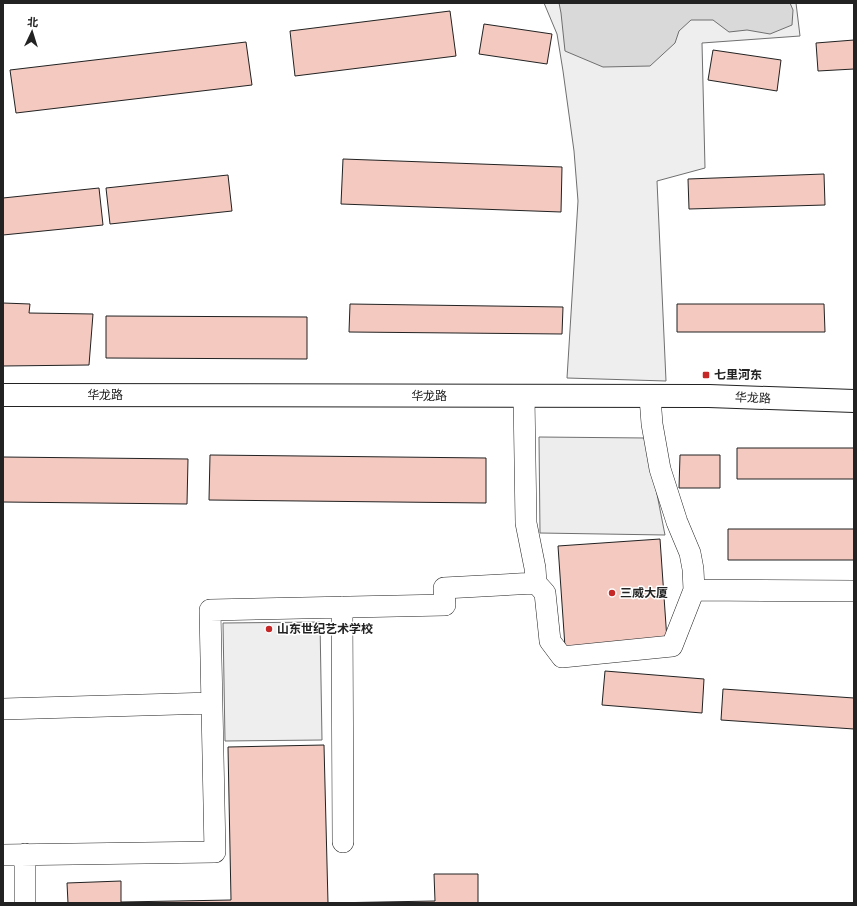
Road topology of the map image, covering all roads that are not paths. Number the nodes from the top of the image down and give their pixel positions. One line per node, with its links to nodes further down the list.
1 (3, 395): 2 (main road, 华龙路)
2 (524, 396): 3 (main road, 华龙路); 5 (street)
3 (650, 397): 4 (main road, 华龙路); 6 (street)
4 (854, 401)
5 (536, 582): 6 (street); 8 (street)
6 (694, 590): 7 (street)
7 (854, 591)
8 (342, 607): 9 (street); 11 (street)
9 (212, 703): 10 (street); 12 (street)
10 (3, 709)
11 (343, 842)
12 (24, 854): 13 (street); 14 (street)
13 (3, 855)
14 (25, 903)

